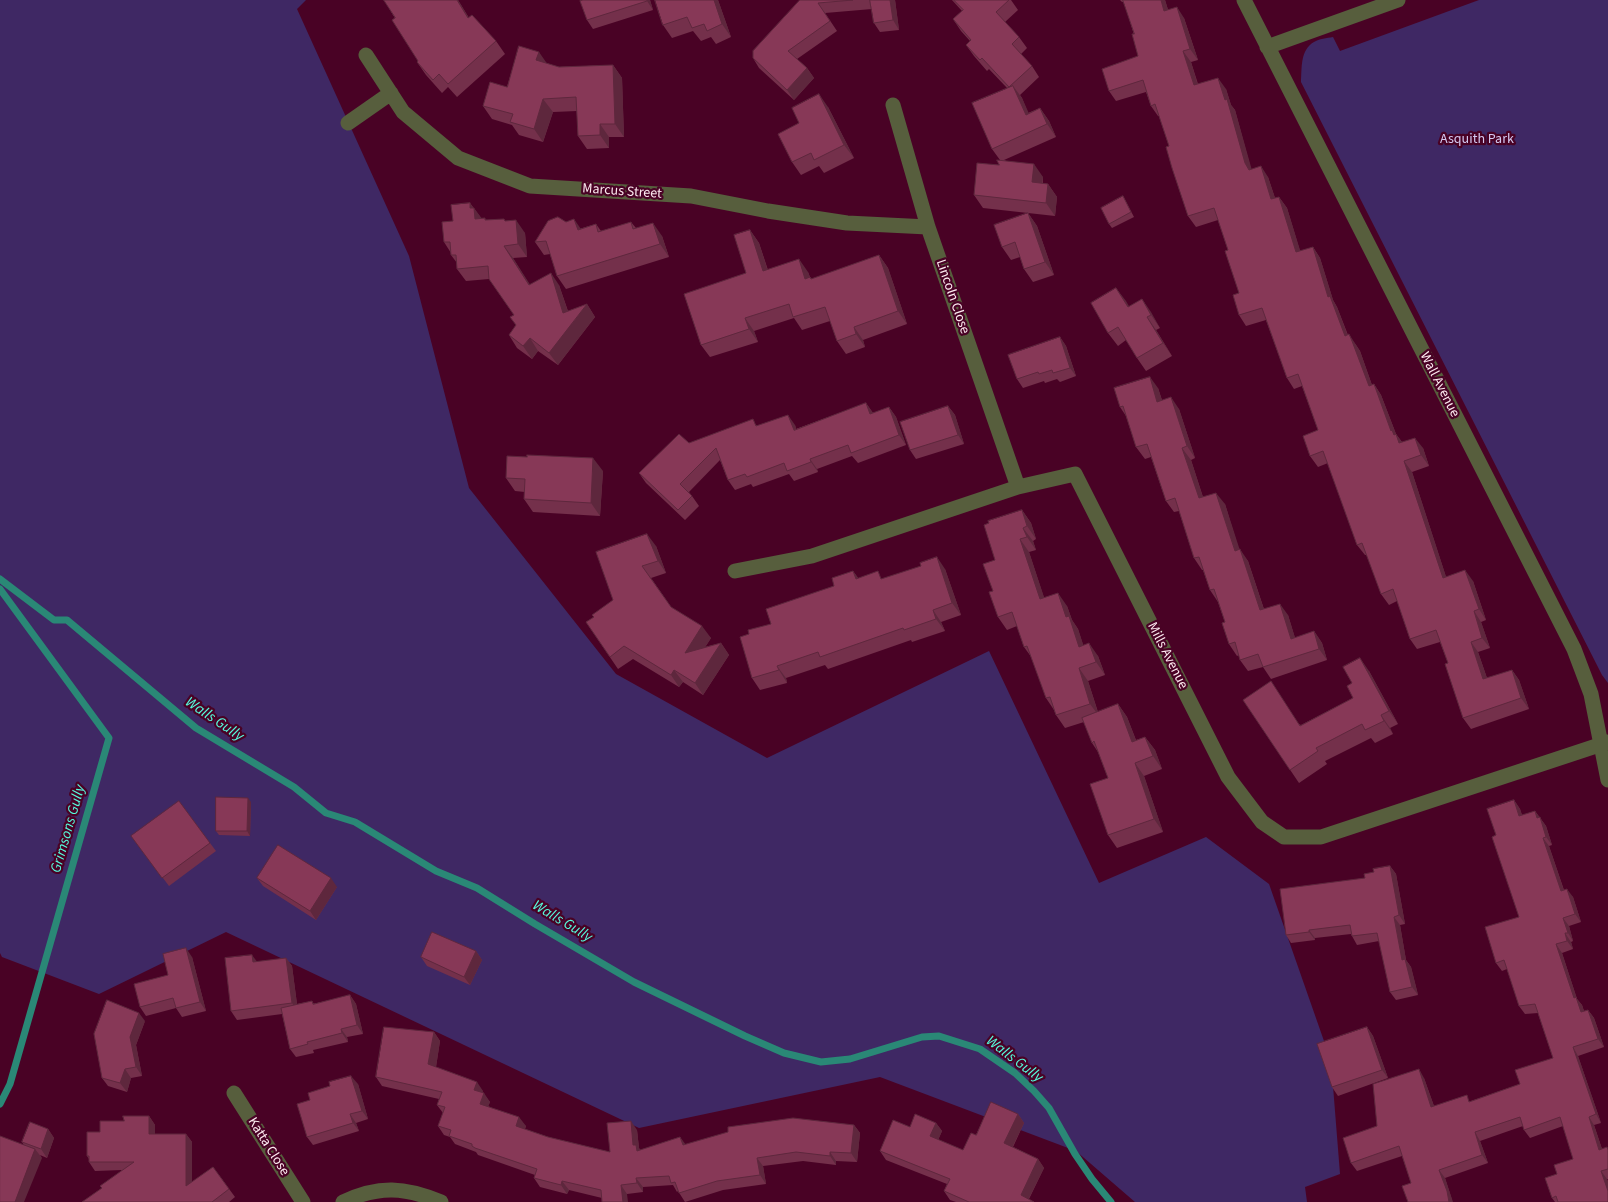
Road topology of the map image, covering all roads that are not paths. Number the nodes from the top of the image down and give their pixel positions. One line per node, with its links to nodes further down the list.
1 (1244, 0): 3 (street, Wall Avenue)
2 (1398, 0): 3 (street)
3 (1267, 47): 11 (street, Wall Avenue)
4 (366, 56): 5 (street, Marcus Street)
5 (391, 93): 7 (street); 8 (street, Marcus Street)
6 (893, 105): 8 (street, Lincoln Close)
7 (348, 123)
8 (928, 227): 9 (street, Lincoln Close)
9 (1018, 487): 10 (street, Mills Avenue); 11 (street, Mills Avenue)
10 (735, 571)
11 (1605, 743): 12 (street, Wall Avenue)
12 (1608, 780)
13 (234, 1093): 14 (street, Katta Close)
14 (303, 1202)
15 (343, 1202): 16 (street)
16 (441, 1202)

